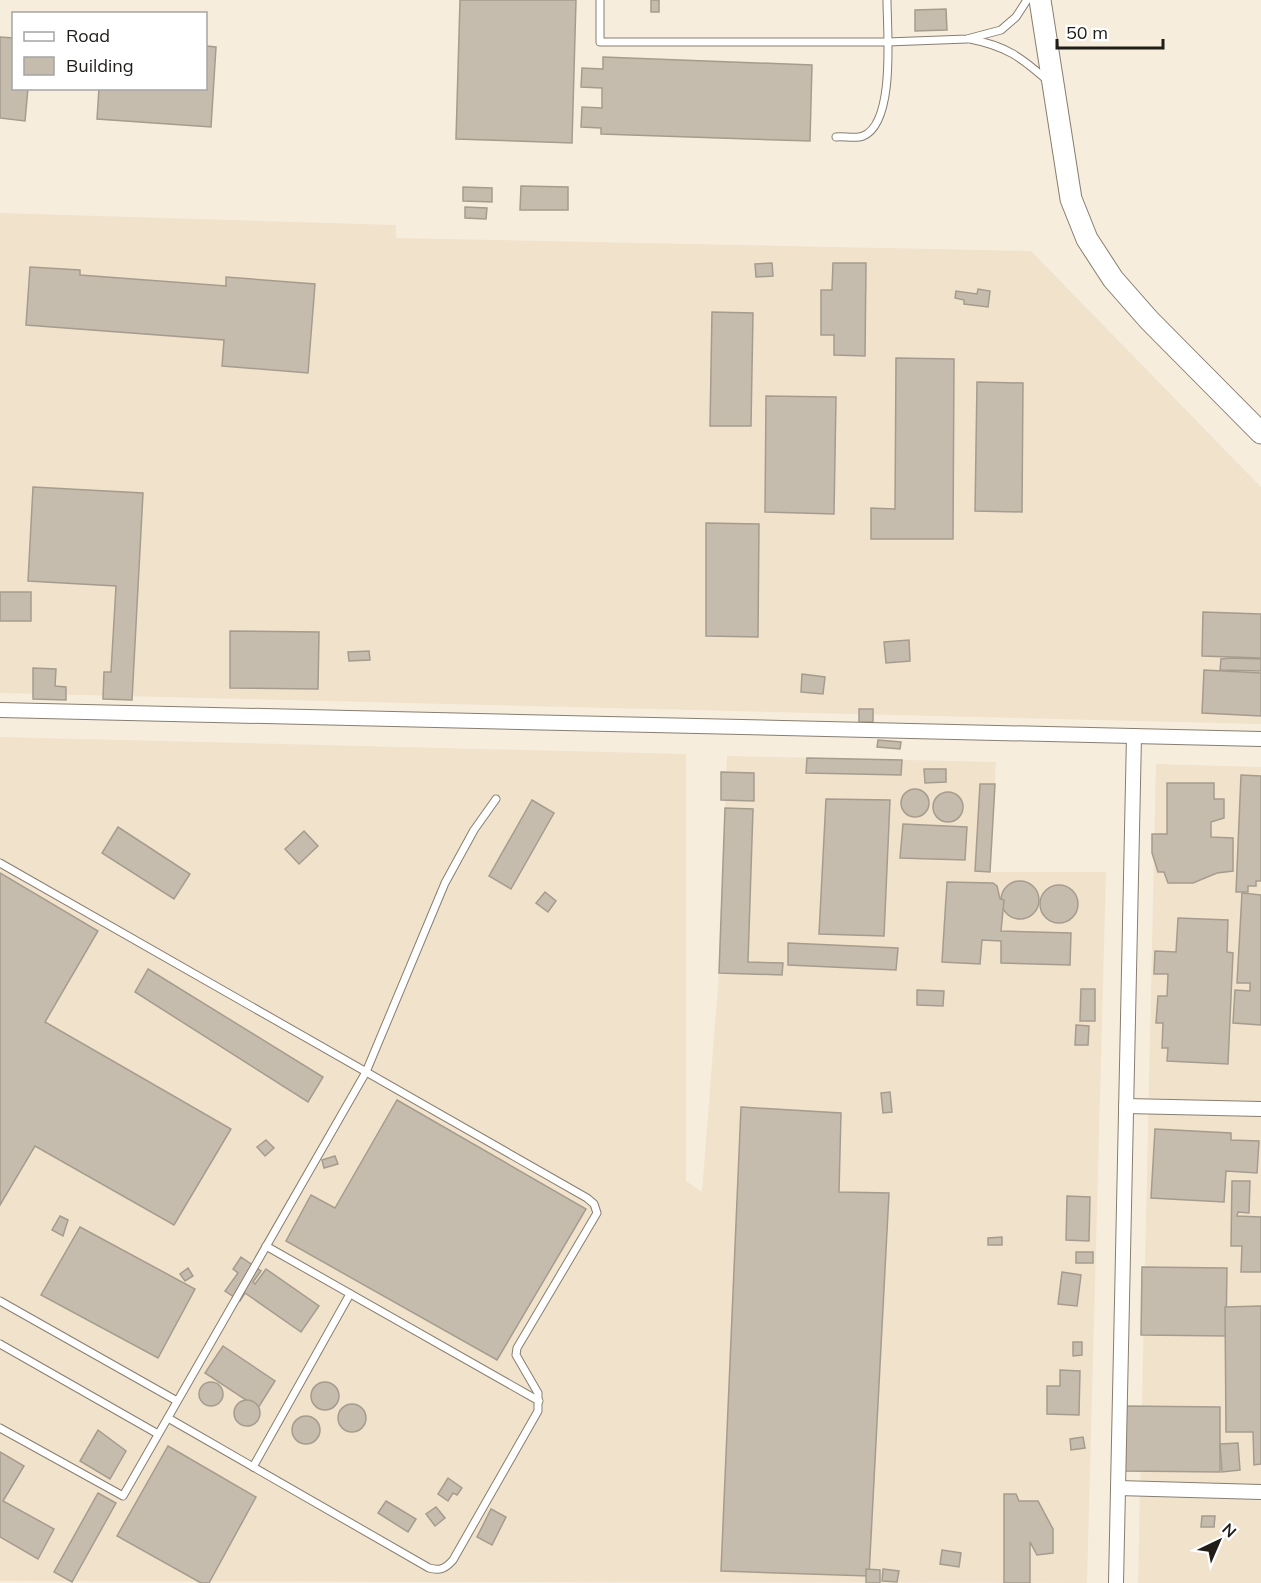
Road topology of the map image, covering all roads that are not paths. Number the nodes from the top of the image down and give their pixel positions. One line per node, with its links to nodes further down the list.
1 (600, 0): 6 (lane)
2 (887, 0): 6 (lane)
3 (1027, 0): 5 (lane)
4 (1040, 0): 7 (main road)
5 (967, 39): 6 (lane); 7 (lane)
6 (887, 42): 8 (lane)
7 (1054, 87): 9 (main road)
8 (836, 136)
9 (1261, 433)
10 (0, 710): 11 (street)
11 (1134, 736): 12 (street); 16 (street)
12 (1261, 739)
13 (496, 800): 15 (lane)
14 (0, 862): 15 (lane)
15 (366, 1072): 18 (lane); 23 (lane)
16 (1126, 1106): 17 (street); 28 (street)
17 (1261, 1109)
18 (266, 1246): 19 (lane); 22 (lane)
19 (350, 1294): 23 (lane); 27 (lane)
20 (0, 1301): 22 (lane)
21 (0, 1344): 26 (lane)
22 (177, 1401): 24 (lane)
23 (539, 1401): 27 (lane)
24 (168, 1418): 26 (lane); 27 (lane)
25 (0, 1428): 26 (lane)
26 (158, 1434)
27 (253, 1467)
28 (1118, 1488): 29 (street); 30 (street)
29 (1261, 1492)
30 (1116, 1583)

